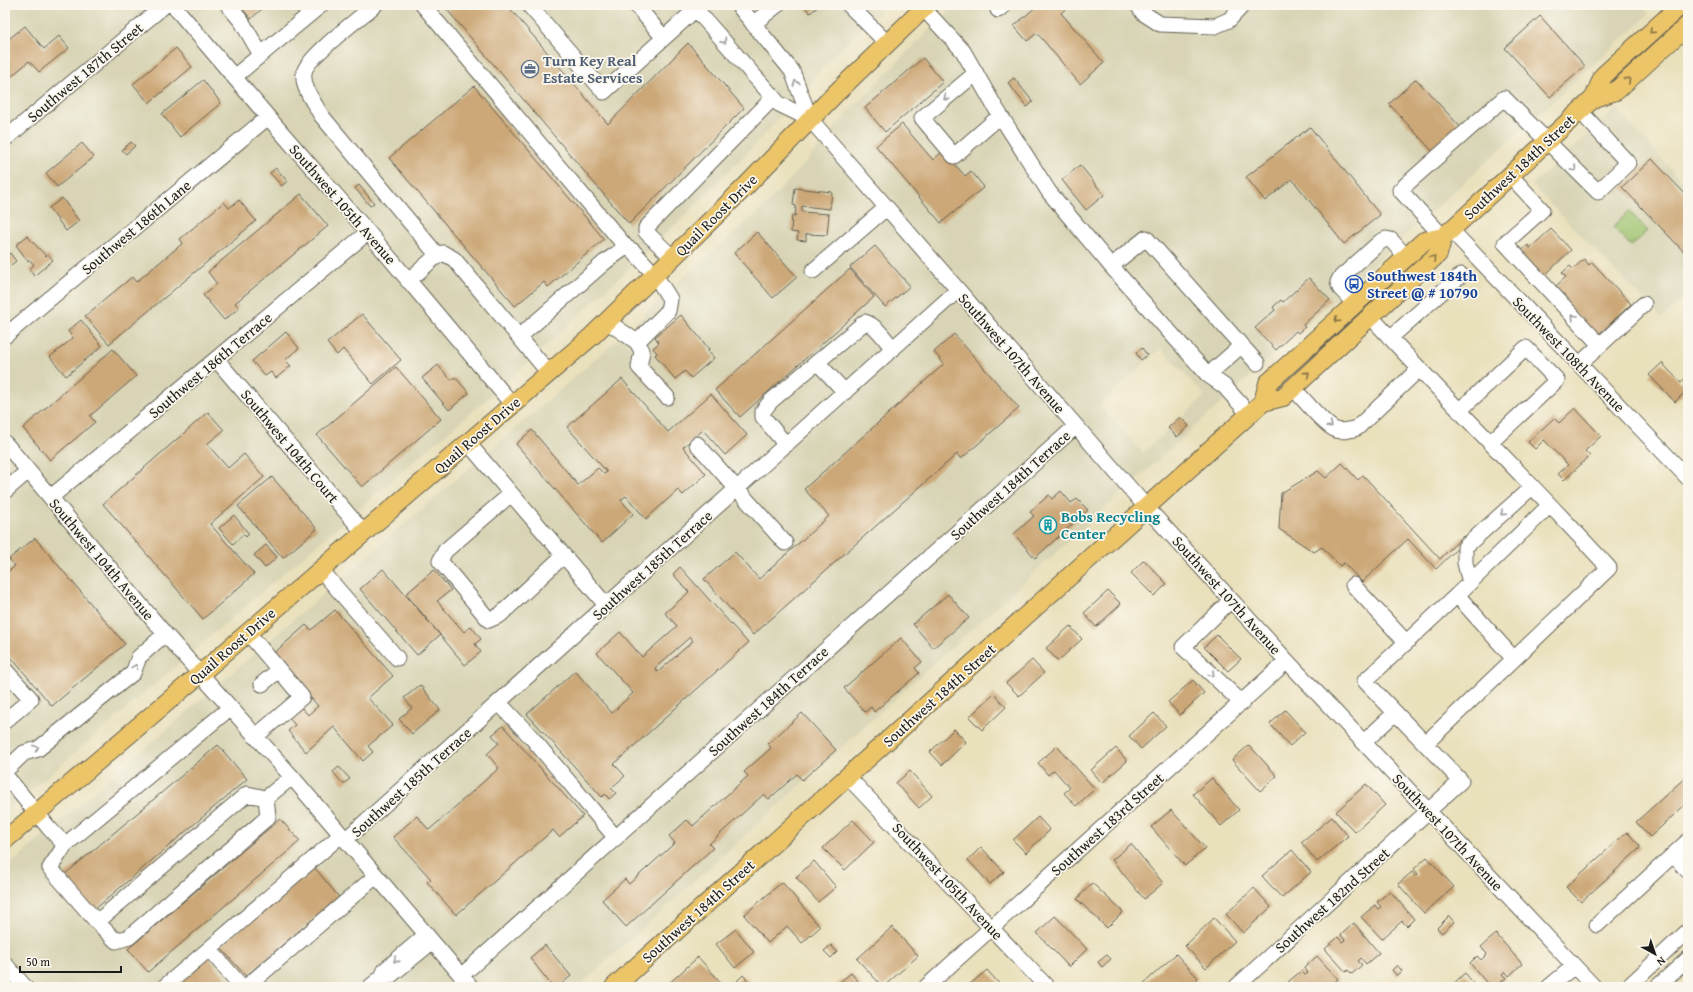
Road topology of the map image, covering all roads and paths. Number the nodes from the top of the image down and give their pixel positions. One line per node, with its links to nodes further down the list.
1 (165, 5): 30 (street, Southwest 187th Street)
2 (173, 5): 23 (street, Southwest 105th Avenue)
3 (228, 5): 21 (street)
4 (321, 5): 21 (street)
5 (375, 5): 37 (street)
6 (423, 5): 36 (street)
7 (529, 5): 19 (street)
8 (636, 5): 19 (street)
9 (738, 5): 17 (street, Southwest 107th Avenue)
10 (777, 5): 17 (street)
11 (849, 5): 20 (street)
12 (1138, 5): 13 (street)
13 (1243, 5)
14 (1680, 5): 25 (main road, Southwest 184th Street, one-way to 25)
15 (694, 7): 19 (street); 24 (street, Southwest 107th Avenue, one-way to 24)
16 (926, 7): 20 (main road, Quail Roost Drive); 22 (street)
17 (753, 24): 29 (street, Southwest 107th Avenue, one-way to 17)
18 (1688, 25): 25 (main road, Southwest 184th Street, one-way to 18)
19 (663, 37)
20 (888, 44): 29 (main road, Quail Roost Drive)
21 (261, 55): 23 (street)
22 (976, 73): 27 (street); 27 (street, one-way to 27)
23 (234, 77): 28 (street, Southwest 105th Avenue)
24 (774, 98): 29 (street, Southwest 107th Avenue); 39 (street)
25 (1594, 98): 26 (main road, Southwest 184th Street)
26 (1580, 111): 31 (main road, Southwest 184th Street); 31 (street, one-way to 26)
27 (1000, 116): 40 (street)
28 (268, 117): 34 (street, Southwest 105th Avenue); 50 (street, Southwest 186th Lane)
29 (810, 119): 33 (street, Southwest 107th Avenue); 39 (main road, Quail Roost Drive)
30 (5, 138)
31 (1546, 142): 32 (main road, Southwest 184th Street); 35 (street, Southwest 108th Avenue)
32 (1510, 175): 35 (main road, Southwest 184th Street); 55 (street, one-way to 32)
33 (886, 208): 41 (street); 45 (street, Southwest 107th Avenue)
34 (368, 232): 44 (street, Southwest 105th Avenue); 57 (street, Southwest 186th Terrace)
35 (1447, 233): 38 (main road, Southwest 184th Street); 48 (main road, Southwest 184th Street, one-way to 35); 60 (street, Southwest 108th Avenue)
36 (626, 247): 42 (street); 51 (street)
37 (438, 256): 44 (street); 51 (street)
38 (1406, 257): 46 (main road, Southwest 184th Street); 46 (street)
39 (673, 258): 42 (main road, Quail Roost Drive)
40 (1111, 266): 54 (street); 63 (street)
41 (813, 270)
42 (655, 276): 49 (main road, Quail Roost Drive); 53 (street)
43 (1461, 276): 52 (street)
44 (408, 281): 68 (street, Southwest 105th Avenue)
45 (958, 290): 56 (street, Southwest 185th Terrace); 71 (street, Southwest 107th Avenue)
46 (1355, 304): 67 (main road, Southwest 184th Street, one-way to 67)
47 (1644, 304): 55 (street)
48 (1371, 317): 52 (street); 64 (main road, Southwest 184th Street, one-way to 48)
49 (608, 322): 53 (street); 62 (main road, Quail Roost Drive)
50 (5, 336)
51 (519, 338): 62 (street)
52 (1390, 338): 61 (street)
53 (637, 342): 66 (street)
54 (1242, 345): 59 (street); 63 (street)
55 (1600, 345): 60 (street)
56 (893, 349): 58 (street); 65 (street, Southwest 185th Terrace)
57 (216, 359): 83 (street, Southwest 186th Terrace); 86 (street, Southwest 104th Court)
58 (818, 362): 65 (street); 76 (street)
59 (1257, 363)
60 (1580, 364): 78 (street, Southwest 108th Avenue)
61 (1419, 369): 64 (street, one-way to 61); 69 (street)
62 (549, 373): 68 (main road, Quail Roost Drive)
63 (1208, 375): 70 (street)
64 (1292, 388): 67 (main road, Southwest 184th Street)
65 (845, 392): 76 (street, Southwest 185th Terrace)
66 (667, 398)
67 (1263, 402): 70 (main road, Southwest 184th Street)
68 (512, 404): 73 (main road, Quail Roost Drive)
69 (1459, 411): 74 (street); 74 (street)
70 (1249, 414): 85 (main road, Southwest 184th Street)
71 (1076, 426): 85 (street, Southwest 107th Avenue); 121 (street, Southwest 184th Terrace)
72 (5, 443): 77 (street, Southwest 104th Avenue)
73 (468, 443): 82 (street); 86 (main road, Quail Roost Drive)
74 (1490, 443): 79 (street)
75 (697, 444): 80 (street)
76 (786, 445): 80 (street, Southwest 185th Terrace)
77 (28, 471): 81 (street); 83 (street, Southwest 104th Avenue)
78 (1688, 478)
79 (1532, 487): 84 (street); 90 (street, one-way to 90)
80 (738, 489): 87 (street); 94 (street, Southwest 185th Terrace)
81 (5, 491)
82 (511, 494): 88 (street); 88 (street)
83 (51, 497): 96 (street, Southwest 104th Avenue)
84 (1550, 505): 90 (street); 99 (street)
85 (1147, 508): 93 (street, Southwest 107th Avenue); 116 (main road, Southwest 184th Street)
86 (364, 533): 89 (main road, Quail Roost Drive)
87 (785, 542)
88 (564, 556): 94 (street)
89 (321, 570): 95 (main road, Quail Roost Drive); 98 (street)
90 (1470, 583): 92 (street)
91 (1353, 585): 97 (street)
92 (1457, 595): 97 (street); 99 (street)
93 (1231, 600): 100 (street, Southwest 107th Avenue); 105 (street, one-way to 105)
94 (606, 605): 106 (street, Southwest 185th Terrace)
95 (248, 633): 102 (street); 103 (main road, Quail Roost Drive)
96 (165, 634): 103 (street, Southwest 104th Avenue); 113 (street, one-way to 96)
97 (1406, 642): 108 (street)
98 (397, 658)
99 (1514, 659): 112 (street)
100 (1287, 661): 105 (street, Southwest 183rd Street); 111 (street, Southwest 107th Avenue)
101 (5, 670): 109 (street)
102 (279, 670): 104 (street); 110 (street)
103 (200, 674): 107 (street, Southwest 104th Avenue); 119 (main road, Quail Roost Drive)
104 (262, 684)
105 (1242, 702): 130 (street, Southwest 183rd Street)
106 (499, 703): 120 (street, Southwest 185th Terrace); 121 (street)
107 (230, 708): 110 (street, Southwest 104th Avenue); 124 (street)
108 (1395, 713): 111 (street); 112 (street)
109 (5, 721)
110 (256, 737): 115 (street, Southwest 104th Avenue)
111 (1364, 742): 118 (street, Southwest 107th Avenue)
112 (1425, 744): 118 (street, Southwest 182nd Street)
113 (5, 771)
114 (5, 775): 119 (street)
115 (292, 777): 117 (street); 120 (street, Southwest 104th Avenue)
116 (848, 777): 130 (street, Southwest 105th Avenue); 143 (main road, Southwest 184th Street)
117 (266, 798): 128 (street); 128 (street)
118 (1428, 812): 136 (street, Southwest 107th Avenue); 146 (street, Southwest 182nd Street)
119 (36, 813): 122 (main road, Quail Roost Drive); 124 (street)
120 (343, 838): 127 (street, Southwest 104th Avenue); 133 (street, Southwest 185th Terrace)
121 (616, 838): 137 (street, Southwest 184th Terrace)
122 (5, 840)
123 (1688, 841): 125 (street)
124 (65, 845): 128 (street)
125 (1673, 855): 126 (street); 129 (street)
126 (1688, 871)
127 (376, 876): 132 (street, Southwest 104th Avenue); 141 (street)
128 (97, 922)
129 (1597, 925)
130 (992, 928): 144 (street, Southwest 183rd Street); 145 (street, Southwest 105th Avenue)
131 (1688, 931): 149 (street)
132 (429, 938): 137 (street, Southwest 104th Avenue); 142 (street)
133 (209, 949): 139 (street, Southwest 185th Terrace); 140 (street)
134 (1688, 959): 150 (street)
135 (5, 964): 138 (street)
136 (1574, 966): 147 (street); 148 (street, Southwest 107th Avenue)
137 (466, 982)
138 (25, 987)
139 (164, 987)
140 (242, 987)
141 (246, 987)
142 (370, 987)
143 (614, 987)
144 (926, 987)
145 (1047, 987)
146 (1236, 987)
147 (1549, 987)
148 (1594, 987)
149 (1628, 987)
150 (1657, 987)

